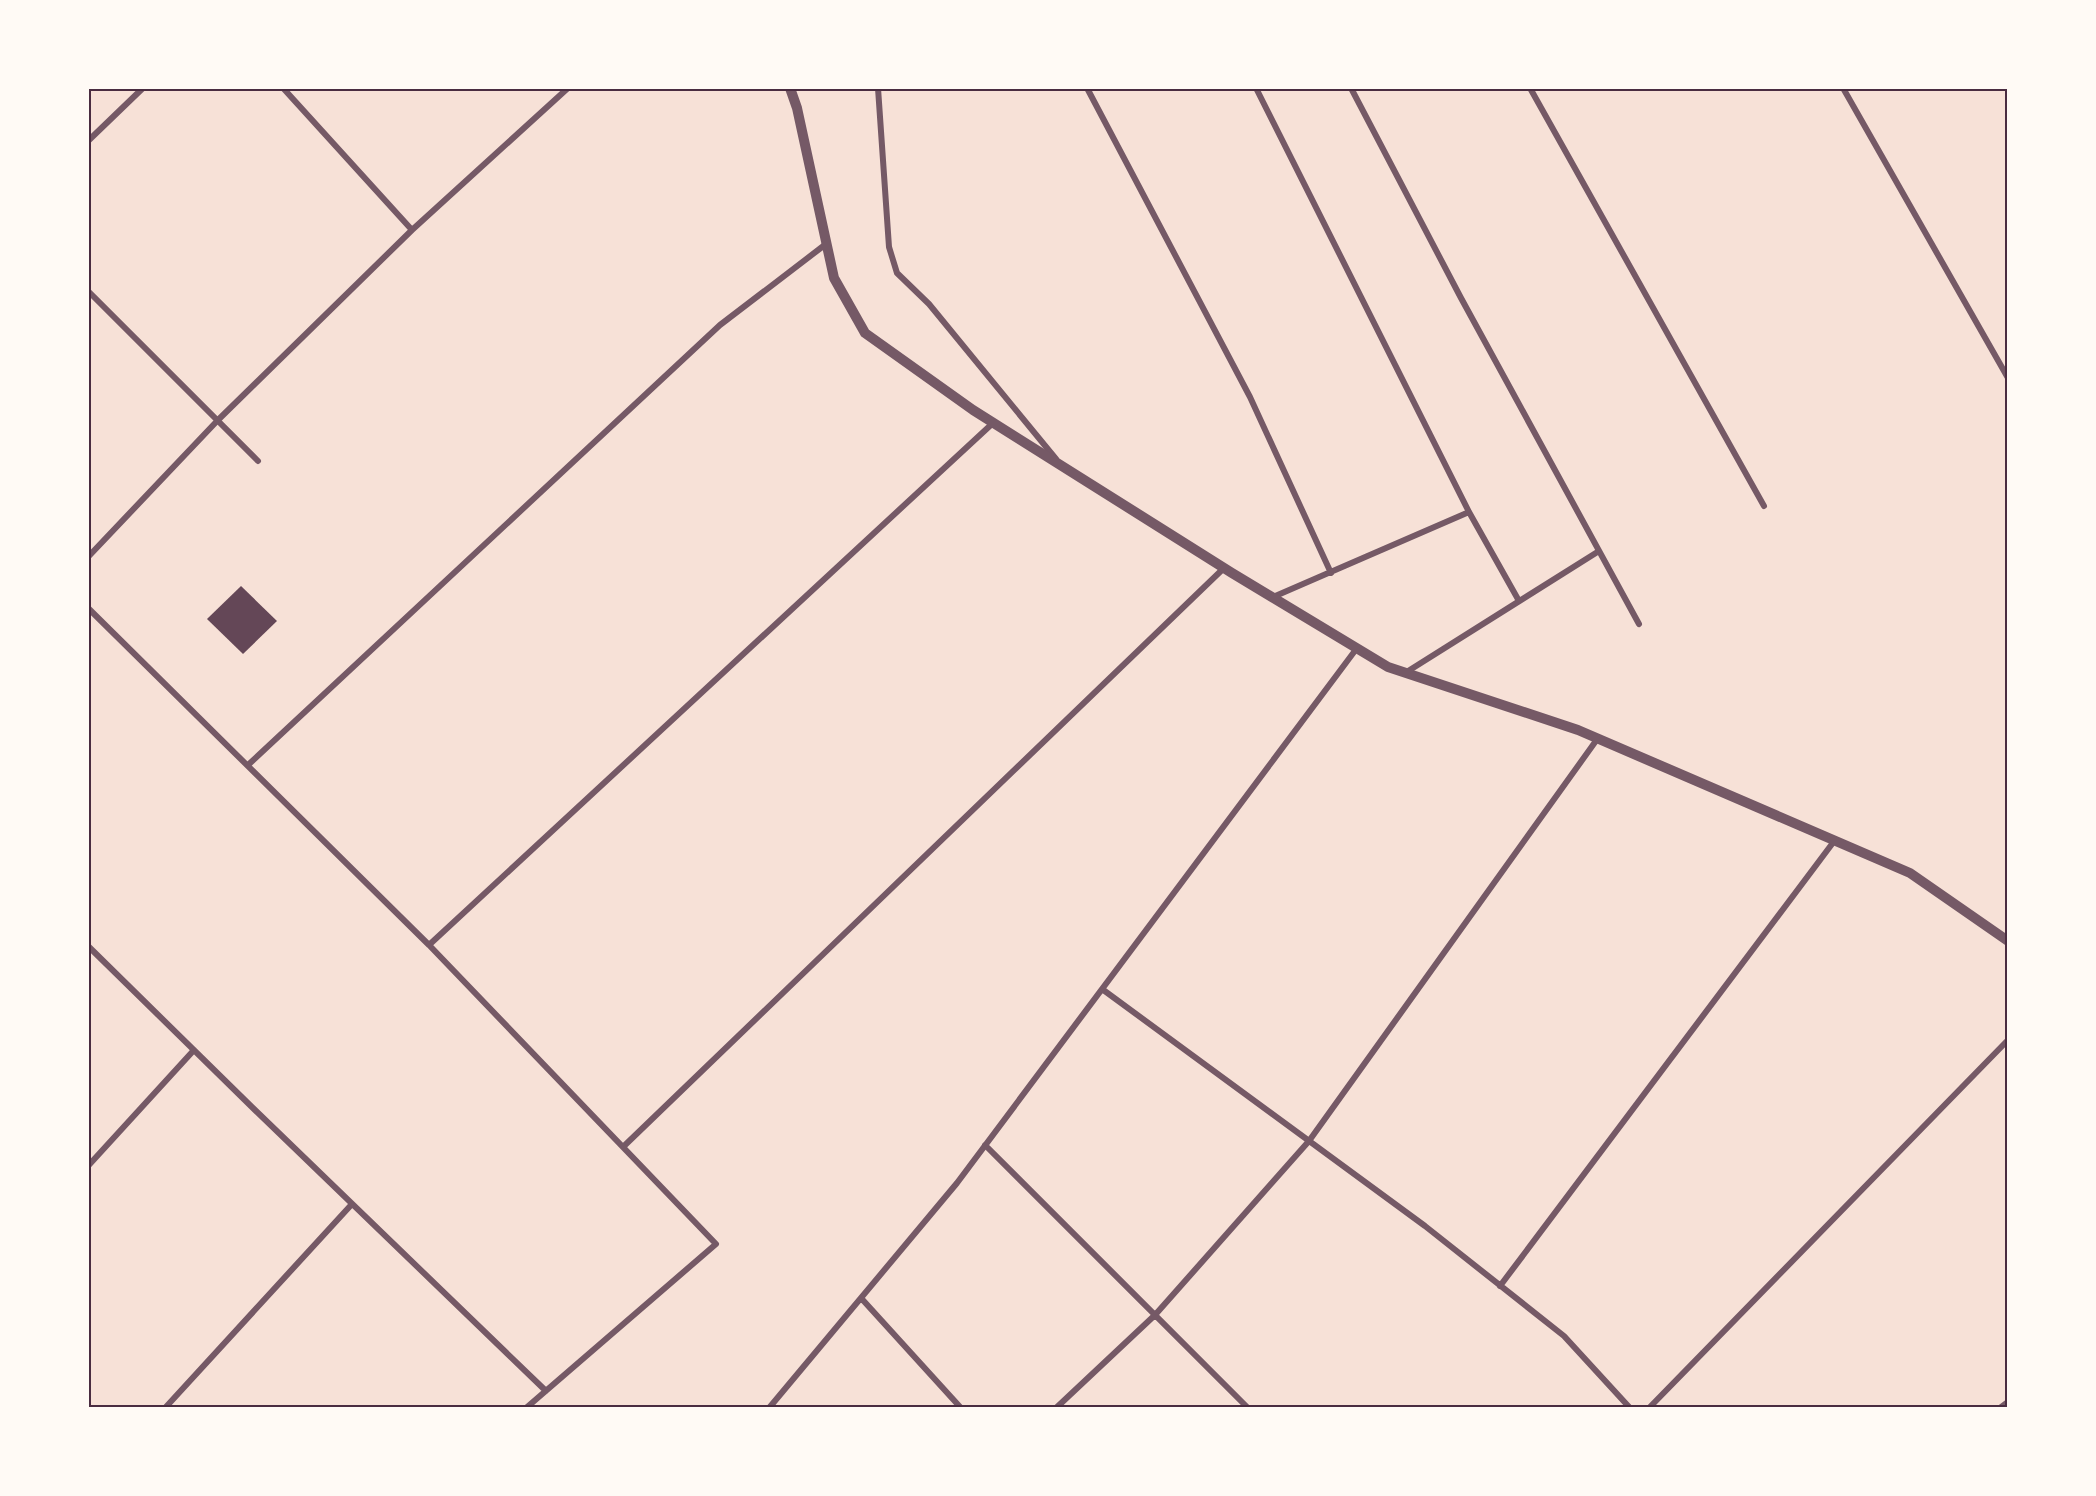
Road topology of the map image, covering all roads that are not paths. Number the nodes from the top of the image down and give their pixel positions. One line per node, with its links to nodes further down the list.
1 (143, 88): 11 (street)
2 (283, 88): 12 (street)
3 (568, 88): 12 (street)
4 (790, 88): 13 (street)
5 (878, 88): 19 (street)
6 (1087, 88): 25 (street)
7 (1256, 88): 21 (street)
8 (1351, 88): 22 (street)
9 (1530, 88): 20 (street)
10 (1843, 88): 15 (street)
11 (88, 141)
12 (412, 230): 16 (street)
13 (826, 244): 17 (street); 33 (street)
14 (88, 291): 16 (street)
15 (2007, 378)
16 (218, 420): 18 (street); 23 (street)
17 (993, 423): 19 (street); 36 (street)
18 (258, 461)
19 (1062, 466): 24 (street)
20 (1764, 506)
21 (1469, 512): 25 (street); 27 (street)
22 (1599, 551): 27 (street); 29 (street)
23 (88, 557)
24 (1224, 568): 26 (street); 43 (street)
25 (1331, 573): 26 (street)
26 (1273, 597): 30 (street)
27 (1520, 601): 31 (street)
28 (88, 608): 33 (street)
29 (1639, 624)
30 (1357, 648): 31 (street); 38 (street)
31 (1405, 673): 32 (street)
32 (1598, 738): 34 (street); 41 (street)
33 (248, 765): 36 (street)
34 (1835, 840): 35 (street); 46 (street)
35 (2007, 941)
36 (429, 945): 43 (street)
37 (88, 946): 40 (street)
38 (1102, 990): 41 (street); 42 (street)
39 (2007, 1040): 58 (street)
40 (194, 1050): 44 (street); 45 (street)
41 (1309, 1141): 46 (street); 48 (street)
42 (985, 1145): 47 (street); 48 (street)
43 (623, 1147): 49 (street)
44 (88, 1166)
45 (352, 1204): 49 (street); 51 (street)
46 (1500, 1286): 57 (street)
47 (861, 1298): 53 (street); 54 (street)
48 (1155, 1315): 55 (street); 56 (street)
49 (546, 1391): 52 (street)
50 (2007, 1402): 59 (street)
51 (165, 1407)
52 (526, 1407)
53 (769, 1407)
54 (961, 1407)
55 (1056, 1407)
56 (1248, 1407)
57 (1630, 1407)
58 (1648, 1407)
59 (2000, 1407)

